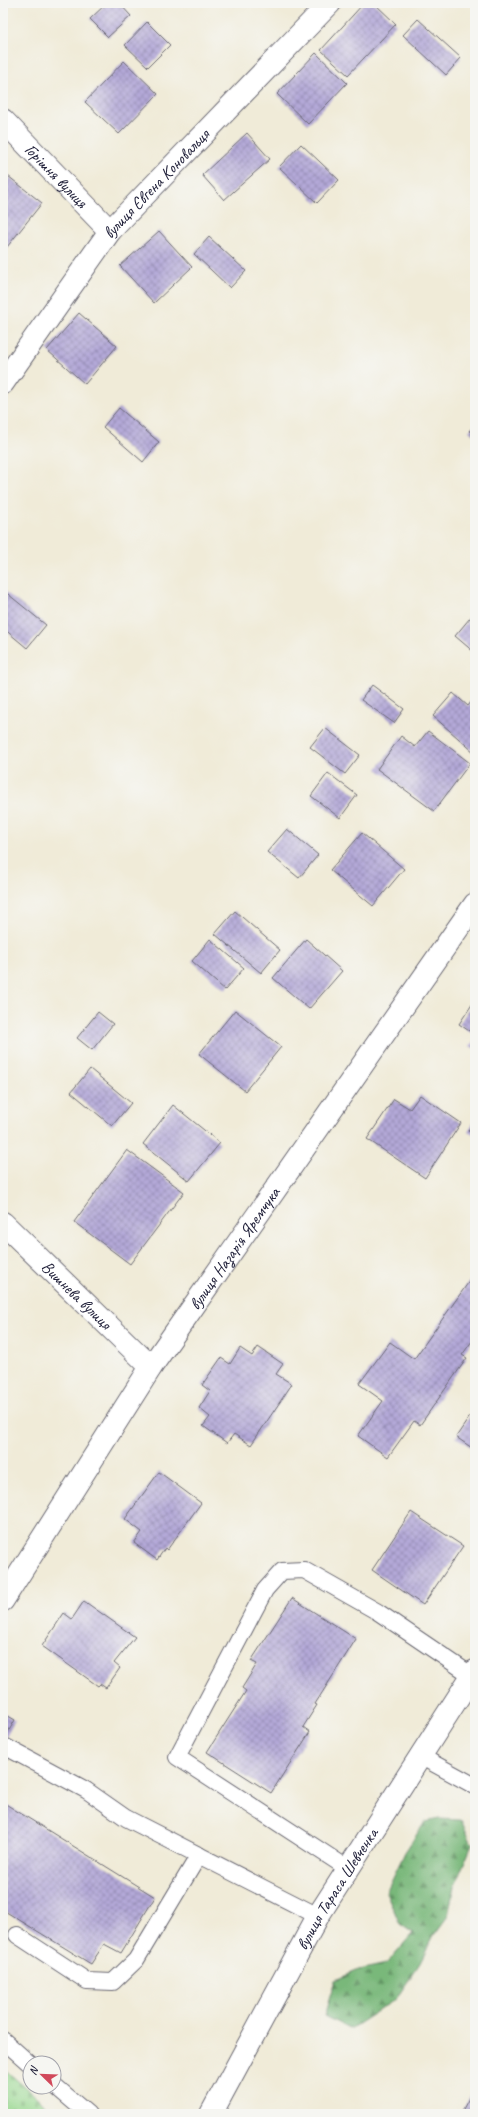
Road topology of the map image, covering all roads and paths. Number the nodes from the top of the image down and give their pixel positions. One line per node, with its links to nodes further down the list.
1 (330, 3): 3 (street, вулиця Євгена Коновальця)
2 (3, 120): 3 (street, Горішня вулиця)
3 (110, 232): 4 (street, вулиця Євгена Коновальця)
4 (3, 383)
5 (475, 904): 7 (street, вулиця Назарія Яремчука)
6 (3, 1223): 7 (street, Вишнева вулиця)
7 (151, 1367): 8 (street, вулиця Назарія Яремчука)
8 (3, 1602)
9 (473, 1673): 11 (street, вулиця Тараса Шевченка); 14 (lane)
10 (6, 1748): 13 (lane)
11 (420, 1756): 12 (lane); 14 (street, вулиця Тараса Шевченка)
12 (475, 1786)
13 (199, 1855): 15 (lane); 16 (lane)
14 (347, 1868): 15 (street, вулиця Тараса Шевченка)
15 (318, 1916): 21 (street, вулиця Тараса Шевченка)
16 (17, 1935)
17 (3, 2040): 18 (lane)
18 (22, 2057)
19 (62, 2092): 20 (lane)
20 (88, 2114)
21 (211, 2114)

